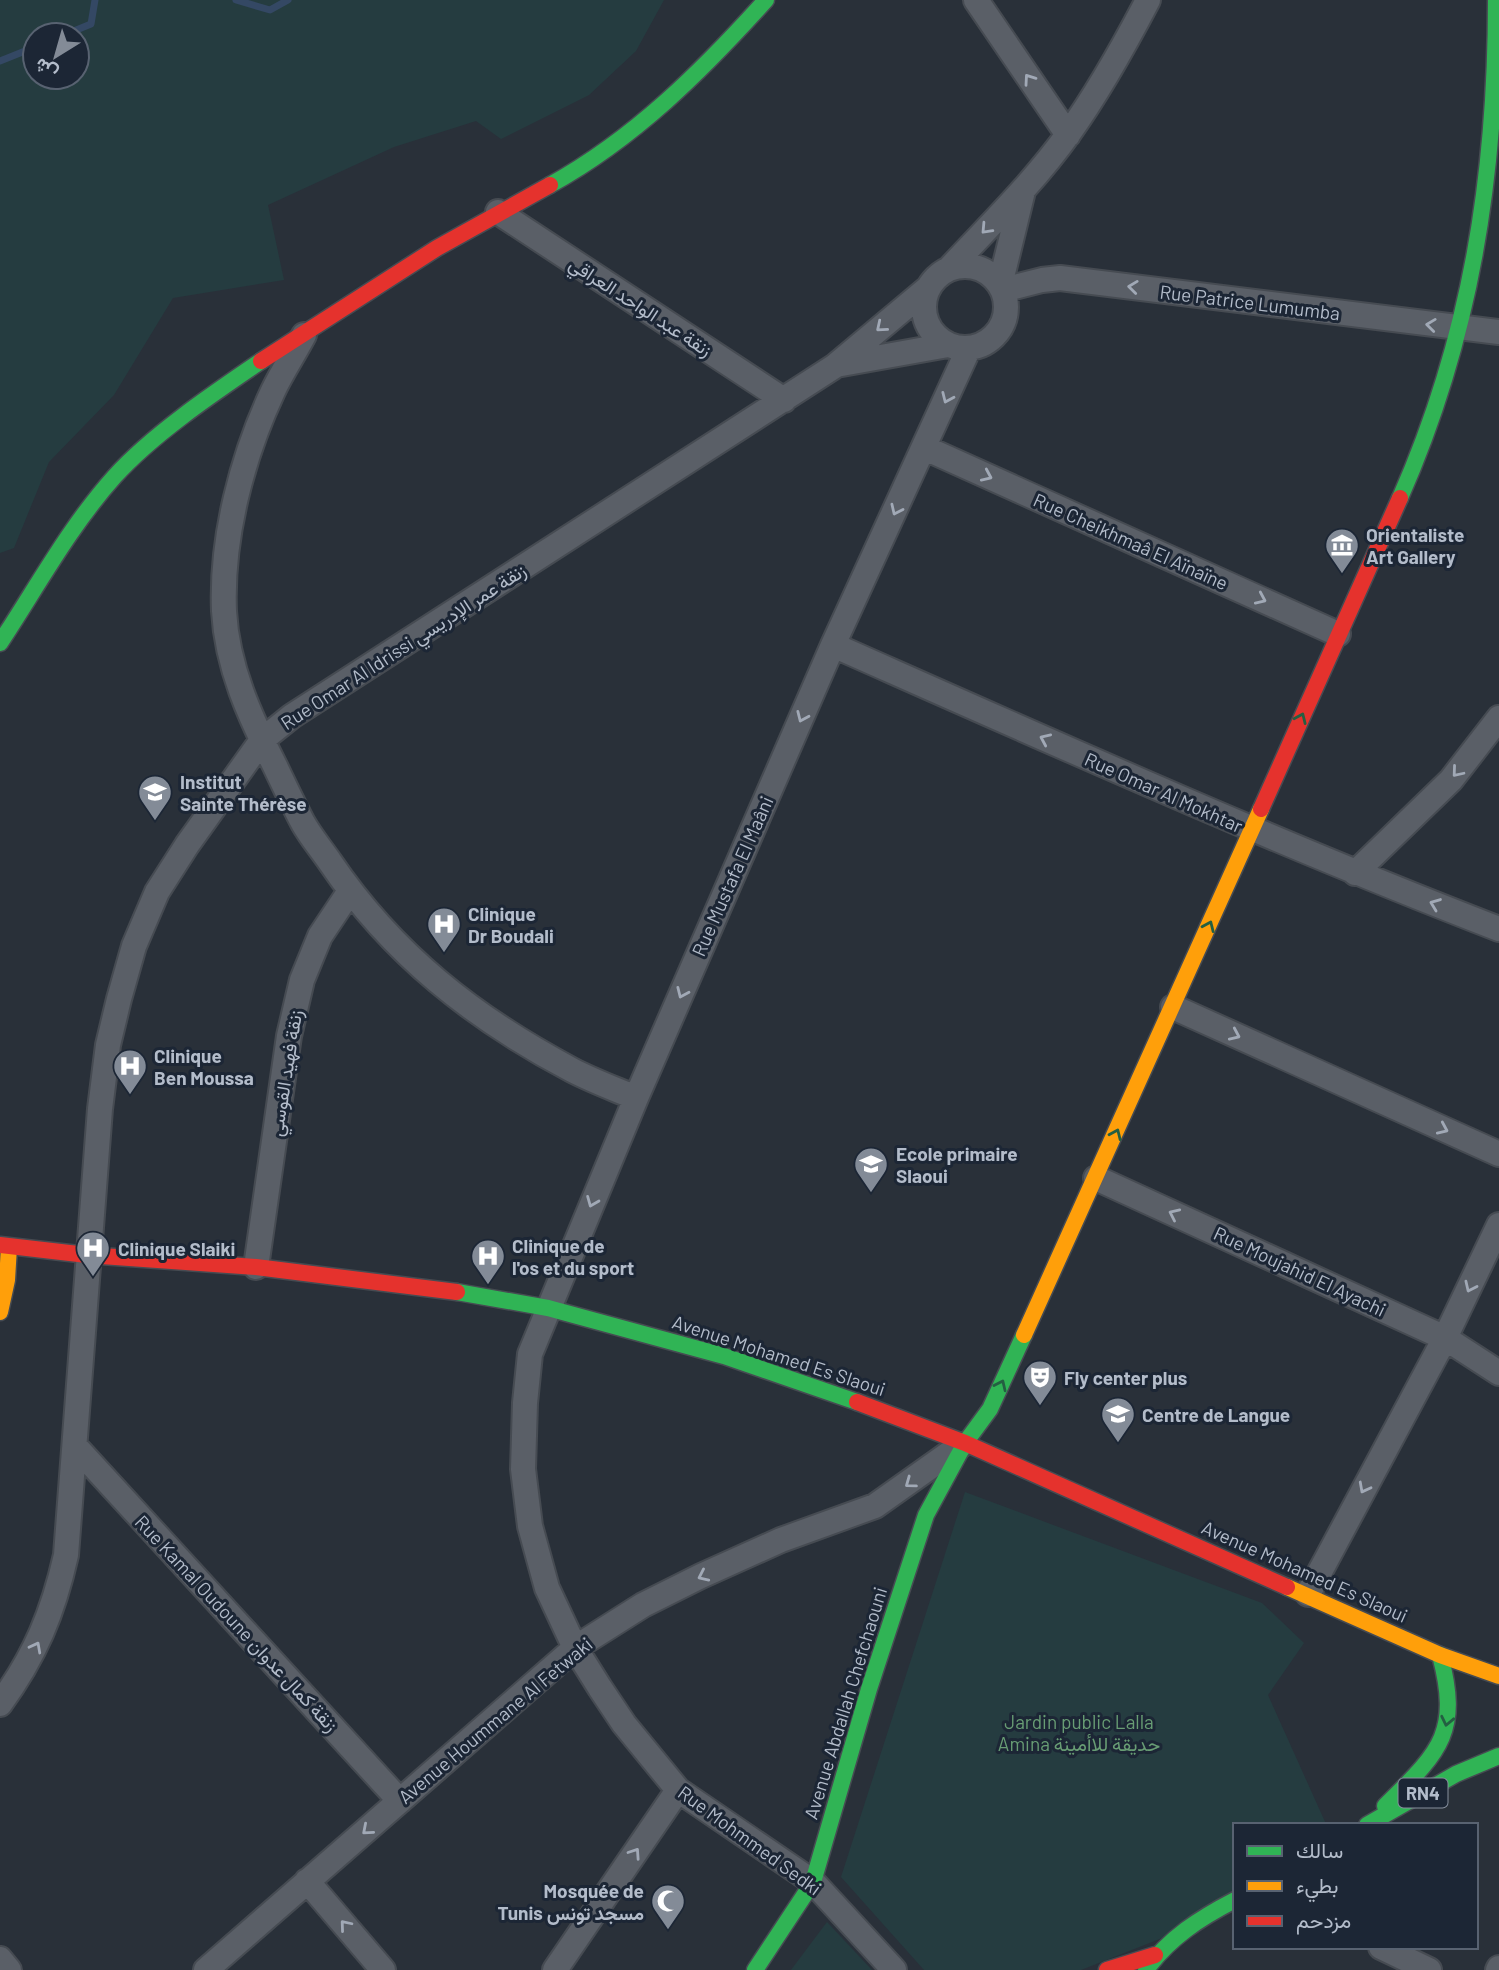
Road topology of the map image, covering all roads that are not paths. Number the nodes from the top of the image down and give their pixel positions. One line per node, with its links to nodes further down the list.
1 (766, 0): 7 (street)
2 (976, 0): 5 (street, one-way to 2)
3 (1149, 0): 5 (street)
4 (1496, 0): 11 (street, Avenue Abdallah Chefchaouni)
5 (1068, 135): 6 (street)
6 (1023, 189): 8 (street, one-way to 8); 9 (street)
7 (498, 212): 12 (street); 16 (street, زنقة عبد الواحد العراقي)
8 (949, 269): 9 (street); 10 (street)
9 (1001, 288): 11 (street, Rue Patrice Lumumba, one-way to 9); 14 (street)
10 (927, 289): 14 (street); 15 (street, Rue Omar Al Idrissi زنقة عمر الإدريسي, one-way to 15)
11 (1462, 329): 13 (street, Rue Patrice Lumumba); 18 (street, Avenue Abdallah Chefchaouni)
12 (307, 330): 19 (street); 22 (street)
13 (1499, 332)
14 (959, 347): 15 (street, Rue Omar Al Idrissi زنقة عمر الإدريسي); 17 (street, Rue Mustafa El Maâni, one-way to 17)
15 (835, 366): 16 (street, Rue Omar Al Idrissi زنقة عمر الإدريسي)
16 (784, 400): 22 (street, Rue Omar Al Idrissi زنقة عمر الإدريسي)
17 (925, 447): 18 (street, Rue Cheikhmaâ El Aïnaïne, one-way to 18); 20 (street, Rue Mustafa El Maâni, one-way to 20)
18 (1338, 634): 23 (street, Avenue Abdallah Chefchaouni, one-way to 18)
19 (0, 643)
20 (833, 645): 23 (street, Rue Omar Al Mokhtar, one-way to 20); 28 (street, Rue Mustafa El Maâni, one-way to 28)
21 (1499, 718): 24 (street, one-way to 24)
22 (262, 740): 25 (street); 33 (street, Rue Omar Al Idrissi زنقة عمر الإدريسي)
23 (1251, 830): 24 (street, Rue Omar Al Mokhtar); 27 (street, Avenue Abdallah Chefchaouni, one-way to 23)
24 (1355, 873): 26 (street, Rue Omar Al Mokhtar, one-way to 24)
25 (350, 891): 28 (street); 34 (street, زنقة فهيد القوسي)
26 (1499, 929)
27 (1173, 1007): 29 (street, one-way to 29); 30 (street, Avenue Abdallah Chefchaouni, one-way to 27)
28 (636, 1098): 35 (street, Rue Mustafa El Maâni, one-way to 35)
29 (1499, 1154)
30 (1096, 1178): 37 (street, Rue Moujahid El Ayachi, one-way to 30); 39 (street, Avenue Abdallah Chefchaouni, one-way to 30)
31 (1499, 1225): 37 (street, one-way to 37)
32 (5, 1246): 33 (street, Avenue Mohamed Es Slaoui); 36 (street)
33 (87, 1255): 34 (street, Avenue Mohamed Es Slaoui); 40 (street, Rue Omar Al Idrissi زنقة عمر الإدريسي)
34 (256, 1267): 35 (street, Avenue Mohamed Es Slaoui)
35 (548, 1308): 39 (street, Avenue Mohamed Es Slaoui); 42 (street, Rue Mohmmed Sedki)
36 (0, 1311)
37 (1445, 1338): 38 (street, Rue Moujahid El Ayachi); 41 (street, one-way to 41)
38 (1499, 1373)
39 (965, 1443): 41 (street, Avenue Mohamed Es Slaoui); 42 (street, Avenue Hoummane Al Fetwaki, one-way to 42); 54 (street, Avenue Abdallah Chefchaouni)
40 (75, 1446): 45 (street, Rue Omar Al Idrissi زنقة عمر الإدريسي, one-way to 40); 50 (street, Rue Kamal Oudoune زنقة كمال عدوان)
41 (1308, 1594): 43 (street, Avenue Mohamed Es Slaoui)
42 (575, 1648): 49 (street, Rue Mohmmed Sedki); 50 (street, Avenue Hoummane Al Fetwaki)
43 (1440, 1654): 44 (street, Avenue Mohamed Es Slaoui); 51 (street, one-way to 51)
44 (1499, 1676)
45 (0, 1704)
46 (1499, 1736): 48 (street, RN4)
47 (1499, 1756): 48 (street, RN4)
48 (1480, 1762): 52 (street, RN4)
49 (678, 1790): 54 (street, Rue Mohmmed Sedki); 62 (street, one-way to 49)
50 (400, 1801): 53 (street, Avenue Hoummane Al Fetwaki, one-way to 53)
51 (1368, 1823)
52 (1370, 1823)
53 (307, 1881): 60 (street, Avenue Hoummane Al Fetwaki); 61 (street, one-way to 53)
54 (813, 1881): 63 (street, Avenue Abdallah Chefchaouni); 64 (street, Rue Mohmmed Sedki)
55 (1233, 1901): 57 (street)
56 (1385, 1949): 67 (street)
57 (1156, 1955): 65 (street); 66 (street)
58 (0, 1959): 59 (street)
59 (9, 1970)
60 (206, 1970)
61 (383, 1970)
62 (555, 1970)
63 (755, 1970)
64 (894, 1970)
65 (1107, 1970)
66 (1146, 1970)
67 (1429, 1970)

